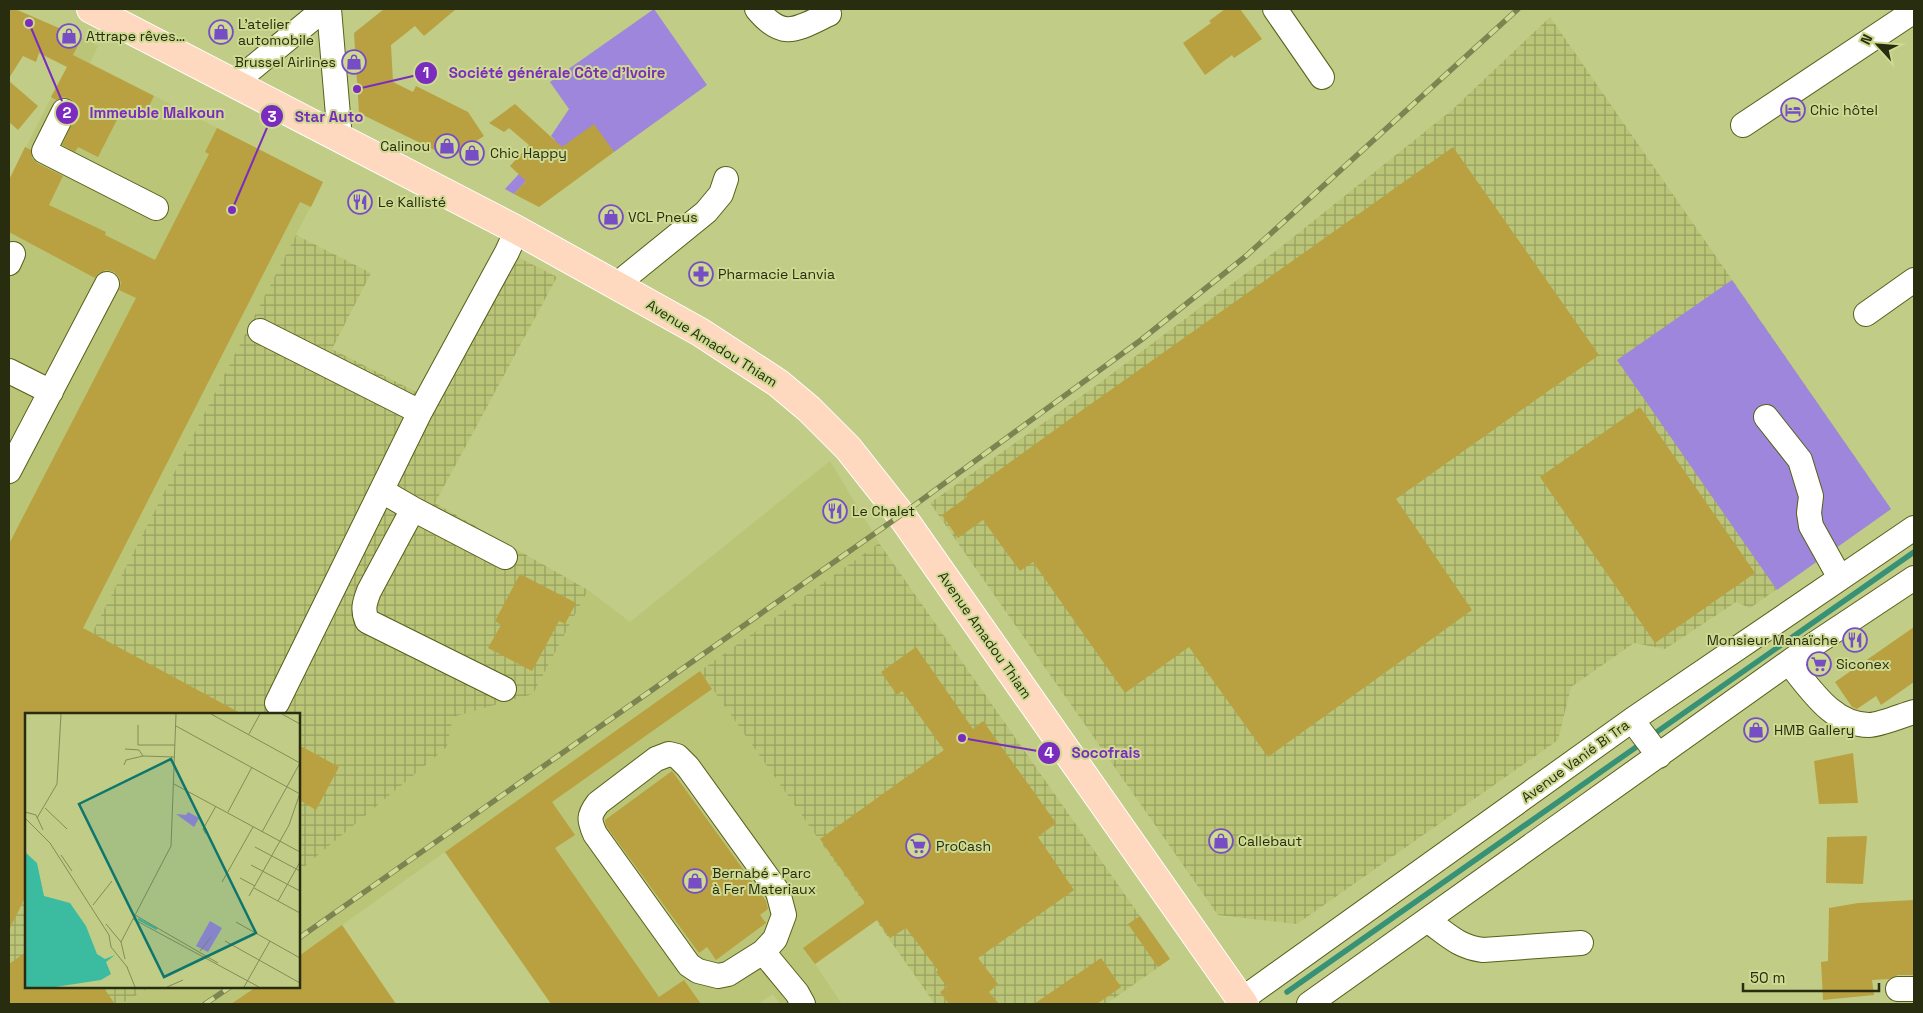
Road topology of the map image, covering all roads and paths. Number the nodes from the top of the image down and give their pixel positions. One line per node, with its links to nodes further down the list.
1 (91, 9): 9 (main road, Avenue Amadou Thiam)
2 (324, 9): 9 (street)
3 (329, 9): 12 (street)
4 (757, 9): 7 (street)
5 (1275, 9): 8 (street)
6 (1914, 11): 11 (street)
7 (829, 14)
8 (1322, 77)
9 (233, 84): 12 (main road, Avenue Amadou Thiam)
10 (64, 111): 14 (street)
11 (1743, 125)
12 (340, 140): 15 (main road, Avenue Amadou Thiam)
13 (726, 179): 18 (street)
14 (156, 208)
15 (517, 230): 18 (main road, Avenue Amadou Thiam); 23 (street)
16 (1914, 280): 19 (street)
17 (107, 284): 22 (street)
18 (616, 285): 41 (main road, Avenue Amadou Thiam)
19 (1866, 314)
20 (260, 331): 23 (street)
21 (9, 371): 22 (street)
22 (51, 392): 25 (street)
23 (420, 412): 26 (street)
24 (1766, 417): 30 (street)
25 (9, 471)
26 (382, 491): 27 (street); 34 (street)
27 (413, 509): 29 (street); 33 (street)
28 (1914, 528): 30 (street, Avenue Vanié Bi Tra)
29 (505, 557)
30 (1840, 578): 36 (street, Avenue Vanié Bi Tra)
31 (1914, 578): 32 (street)
32 (1789, 663): 35 (street); 37 (street)
33 (504, 689)
34 (277, 704)
35 (1914, 712)
36 (1635, 724): 37 (street); 41 (street, Avenue Vanié Bi Tra)
37 (1656, 752): 38 (street)
38 (1427, 920): 39 (street); 43 (street)
39 (1581, 943)
40 (764, 952): 40 (street); 42 (street)
41 (1243, 1002)
42 (803, 1004)
43 (1309, 1004)

